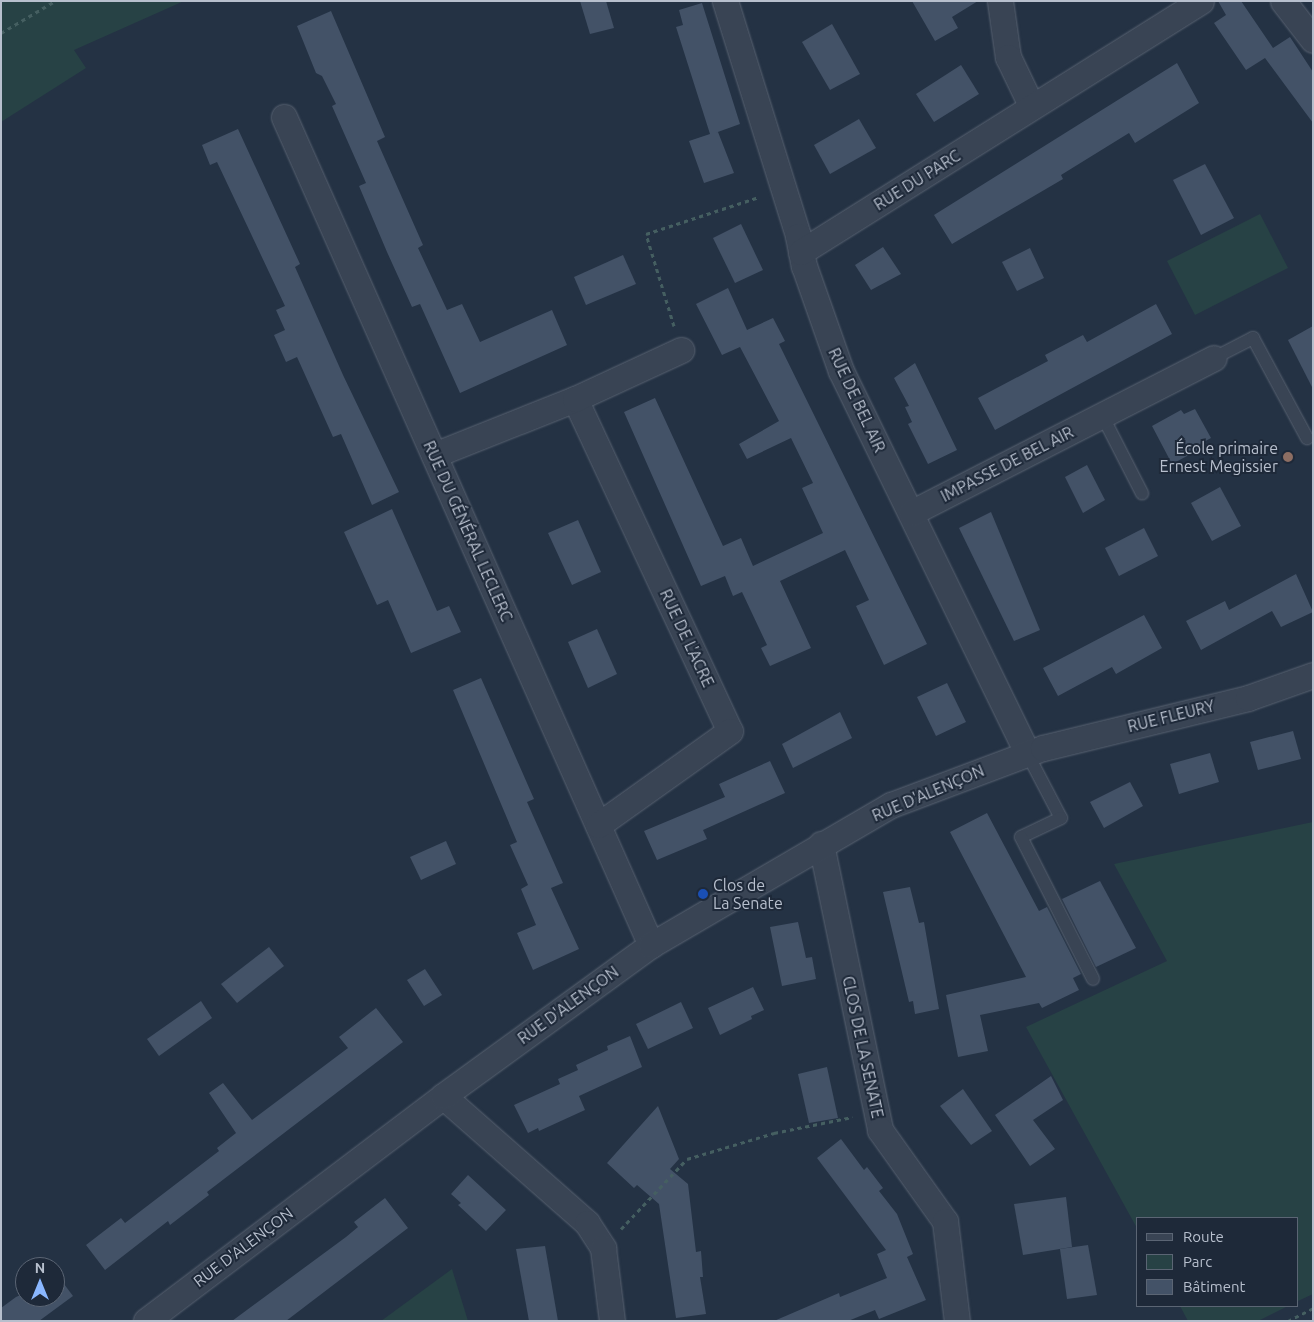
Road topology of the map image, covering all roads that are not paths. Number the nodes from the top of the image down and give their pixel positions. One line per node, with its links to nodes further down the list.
1 (726, 1): 8 (street, RUE DE BEL AIR)
2 (1000, 1): 6 (street)
3 (1201, 1): 6 (street, RUE DU PARC)
4 (1283, 1): 5 (street)
5 (1313, 40)
6 (1032, 107): 8 (street, RUE DU PARC)
7 (284, 117): 14 (street, RUE DU GÉNÉRAL LECLERC)
8 (801, 252): 16 (street, RUE DE BEL AIR)
9 (681, 350): 11 (street)
10 (1214, 358): 12 (street, IMPASSE DE BEL AIR); 13 (lane)
11 (575, 399): 14 (street); 19 (street, RUE DE L'ACRE)
12 (1102, 415): 15 (lane); 16 (street, IMPASSE DE BEL AIR)
13 (1307, 438)
14 (434, 455): 19 (street, RUE DU GÉNÉRAL LECLERC)
15 (1142, 493)
16 (911, 513): 18 (street, RUE DE BEL AIR)
17 (1313, 675): 18 (street, RUE FLEURY)
18 (1027, 752): 20 (street, RUE D'ALENÇON); 22 (lane)
19 (598, 825): 21 (street, RUE DU GÉNÉRAL LECLERC)
20 (821, 844): 21 (street, RUE D'ALENÇON); 26 (street, CLOS DE LA SENATE)
21 (651, 945): 23 (street, RUE D'ALENÇON)
22 (1093, 979)
23 (443, 1096): 24 (street, RUE D'ALENÇON); 25 (street)
24 (146, 1321)
25 (612, 1321)
26 (957, 1321)

